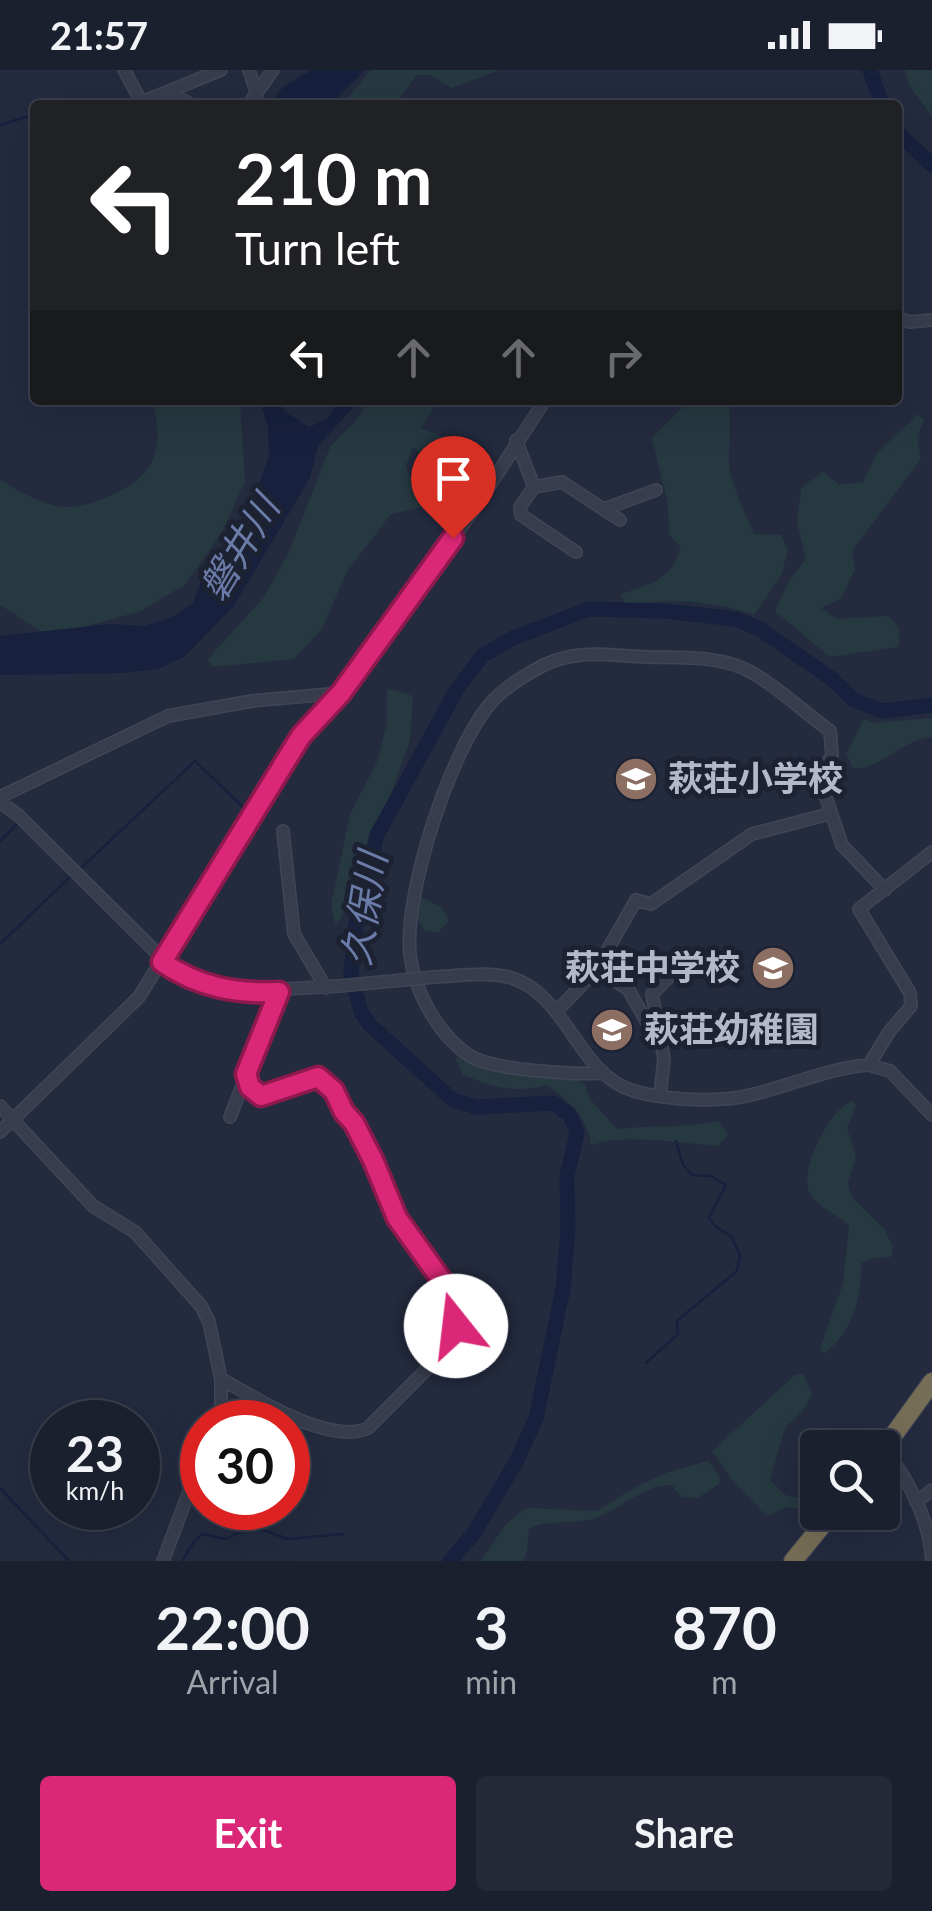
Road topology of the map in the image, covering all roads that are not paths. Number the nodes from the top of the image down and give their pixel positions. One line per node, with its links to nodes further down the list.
1 (124, 70): 6 (street)
2 (221, 70): 5 (street)
3 (249, 70): 9 (street)
4 (273, 70): 9 (street)
5 (167, 92): 7 (street); 8 (street)
6 (140, 100)
7 (150, 100)
8 (182, 100)
9 (252, 100)
10 (902, 319): 11 (street)
11 (932, 320)
12 (540, 405): 13 (street)
13 (516, 440): 14 (street); 19 (street)
14 (534, 487): 16 (street); 18 (street)
15 (656, 490): 16 (street)
16 (604, 510): 17 (street)
17 (620, 520)
18 (576, 552)
19 (341, 693): 20 (street); 25 (street)
20 (0, 799): 25 (street)
21 (829, 814): 24 (street); 26 (street); 34 (street)
22 (283, 831): 28 (street)
23 (932, 852): 24 (street)
24 (885, 890): 32 (street)
25 (162, 962): 29 (street); 39 (street)
26 (596, 970): 30 (street); 31 (street)
27 (667, 979): 31 (street)
28 (332, 987): 29 (street); 30 (street, bridge)
29 (279, 992): 33 (street)
30 (556, 1012): 34 (street)
31 (658, 1034): 35 (street)
32 (869, 1065): 35 (street); 37 (street)
33 (246, 1074): 38 (street); 41 (street)
34 (604, 1074): 35 (street)
35 (660, 1095)
36 (0, 1106): 39 (street)
37 (932, 1115)
38 (230, 1117)
39 (13, 1120): 40 (street); 41 (street)
40 (0, 1132)
41 (221, 1379): 43 (street)
42 (932, 1382): 44 (highway)
43 (221, 1400)
44 (897, 1430)
45 (900, 1471): 47 (street)
46 (932, 1490): 47 (street)
47 (916, 1502): 52 (street)
48 (180, 1516): 50 (street)
49 (818, 1530): 51 (highway)
50 (163, 1561)
51 (793, 1561)
52 (932, 1561)

